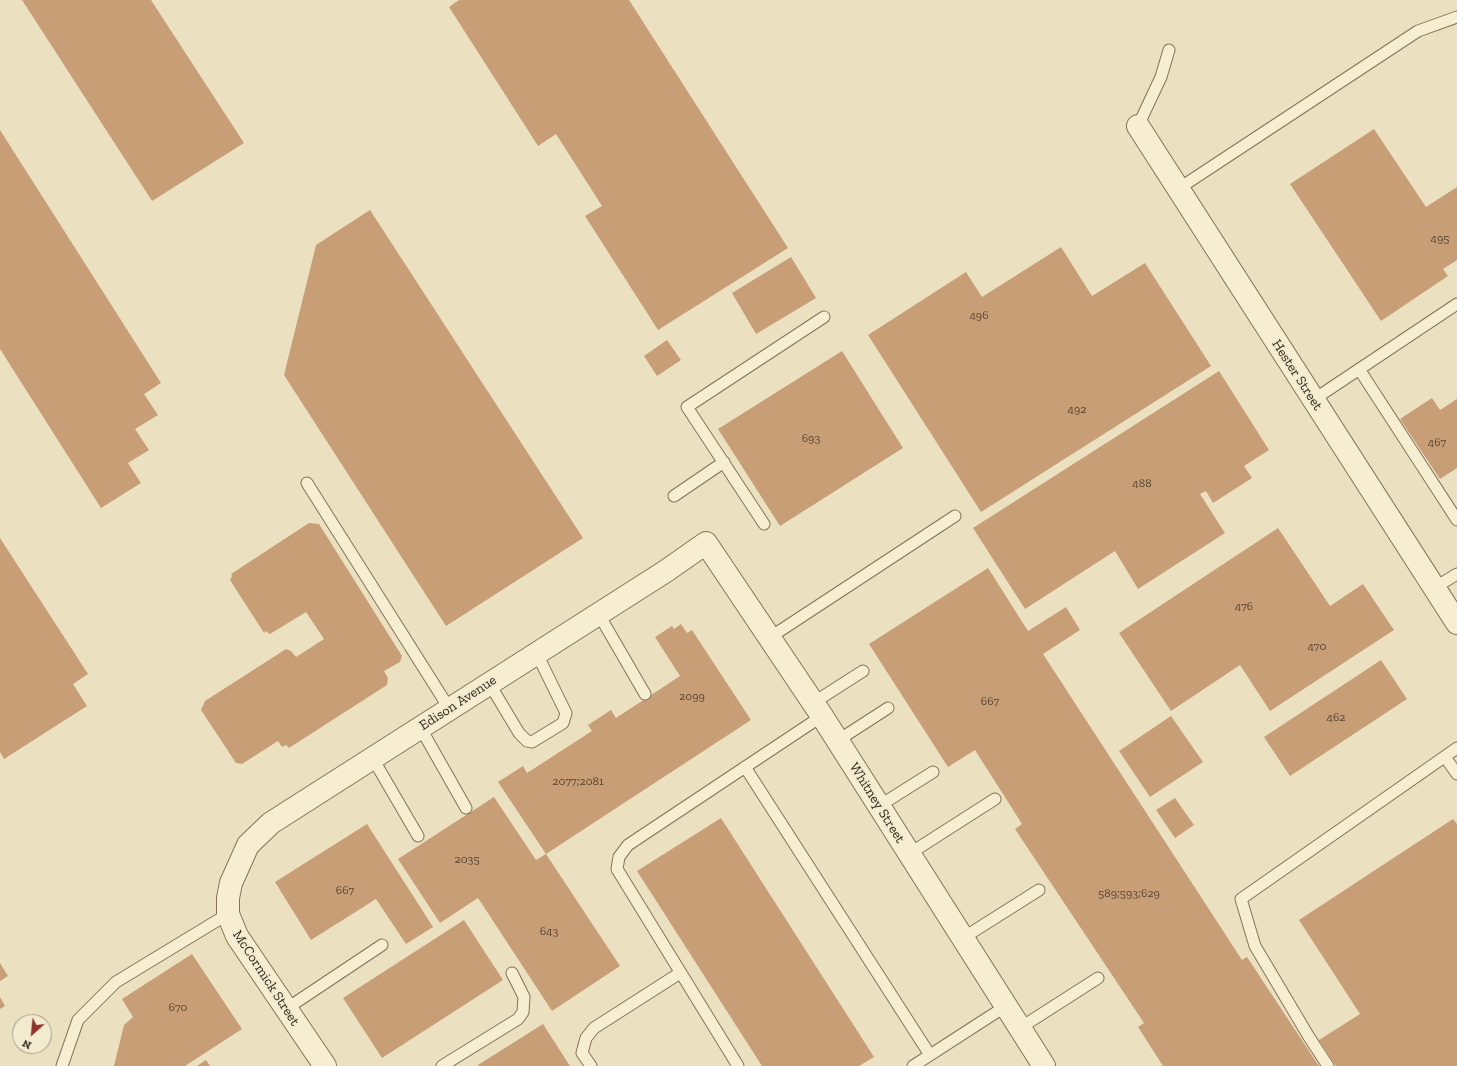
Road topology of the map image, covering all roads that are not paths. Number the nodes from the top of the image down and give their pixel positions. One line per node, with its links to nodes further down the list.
1 (1457, 17): 4 (lane)
2 (1169, 50): 3 (lane)
3 (1138, 126): 4 (street, Hester Street)
4 (1178, 189): 8 (street, Hester Street)
5 (1457, 304): 7 (lane)
6 (824, 317): 9 (lane)
7 (1359, 369): 8 (lane); 13 (lane)
8 (1313, 400): 17 (street, Hester Street)
9 (724, 462): 11 (lane); 14 (lane)
10 (308, 483): 25 (lane)
11 (674, 496)
12 (955, 516): 20 (lane)
13 (1457, 520)
14 (764, 524)
15 (706, 543): 18 (street, Edison Avenue); 20 (street, Whitney Street)
16 (1457, 574): 17 (lane)
17 (1434, 588): 19 (street, Hester Street)
18 (598, 613): 21 (street, Edison Avenue); 24 (lane)
19 (1457, 623)
20 (769, 638): 27 (street, Whitney Street)
21 (536, 652): 23 (street, Edison Avenue); 23 (lane)
22 (863, 671): 27 (lane)
23 (489, 683): 25 (street, Edison Avenue)
24 (645, 694)
25 (450, 708): 28 (street, Edison Avenue)
26 (888, 708): 29 (lane)
27 (818, 710): 29 (street, Whitney Street); 33 (lane)
28 (420, 727): 32 (street, Edison Avenue); 38 (lane)
29 (837, 740): 37 (street, Whitney Street)
30 (1457, 748): 31 (lane)
31 (1445, 757): 35 (lane); 60 (lane)
32 (372, 758): 39 (lane); 41 (street, Edison Avenue)
33 (745, 767): 46 (lane); 52 (lane)
34 (932, 772): 37 (lane)
35 (1457, 774)
36 (995, 799): 40 (lane)
37 (879, 806): 40 (street, Whitney Street)
38 (466, 808)
39 (418, 836)
40 (909, 854): 44 (street, Whitney Street)
41 (231, 882): 43 (street, McCormick Street)
42 (1039, 890): 44 (lane)
43 (228, 914): 50 (street, McCormick Street); 53 (lane)
44 (963, 938): 49 (street, Whitney Street)
45 (382, 945): 50 (lane)
46 (680, 972): 56 (lane); 57 (lane)
47 (512, 973): 55 (lane)
48 (1098, 978): 51 (lane)
49 (1006, 1006): 51 (street, Whitney Street); 52 (lane)
50 (286, 1009): 54 (street, McCormick Street)
51 (1020, 1028): 59 (street, Whitney Street)
52 (930, 1055): 58 (lane)
53 (62, 1066)
54 (325, 1066)
55 (442, 1066)
56 (591, 1066)
57 (738, 1066)
58 (913, 1066)
59 (1044, 1066)
60 (1328, 1066)

